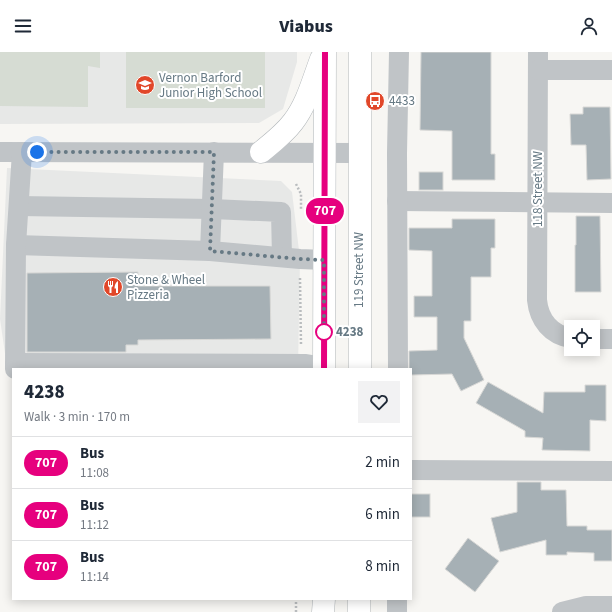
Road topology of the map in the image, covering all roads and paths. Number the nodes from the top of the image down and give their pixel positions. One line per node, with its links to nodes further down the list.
1 (324, 52): 9 (main road); 10 (main road)
2 (360, 52): 11 (main road, 119 Street NW)
3 (399, 52): 12 (street)
4 (538, 61): 5 (street); 13 (street, 118 Street NW)
5 (612, 70)
6 (0, 152): 7 (street)
7 (22, 152): 8 (street); 15 (street)
8 (214, 152): 9 (street); 16 (street)
9 (261, 152): 10 (street)
10 (325, 152): 11 (street); 20 (main road)
11 (360, 153): 26 (main road, 119 Street NW)
12 (397, 201): 13 (street); 27 (street)
13 (538, 202): 14 (street); 21 (street, 118 Street NW)
14 (612, 203)
15 (19, 206): 16 (street); 17 (street)
16 (212, 209): 18 (street); 19 (street)
17 (16, 245): 18 (street); 24 (street)
18 (210, 251): 19 (street)
19 (282, 257): 20 (street)
20 (324, 260): 25 (main road)
21 (564, 337)
22 (600, 339): 23 (street)
23 (612, 339)
24 (15, 366): 25 (street)
25 (324, 368)
26 (360, 368)
27 (398, 368)
28 (412, 470): 29 (street)
29 (612, 471)
30 (296, 600): 35 (path)
31 (324, 600): 36 (main road)
32 (359, 600): 37 (main road)
33 (397, 600): 38 (street)
34 (612, 606): 39 (street)
35 (296, 612)
36 (324, 612)
37 (358, 612)
38 (397, 612)
39 (562, 612)

